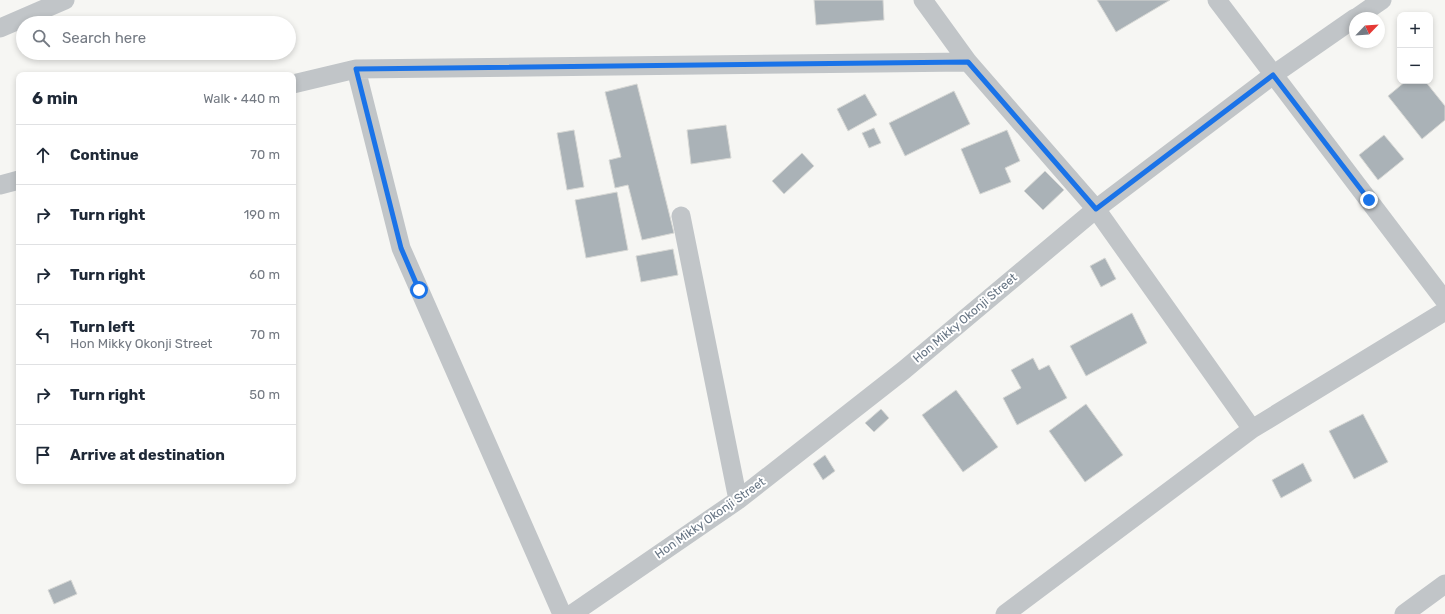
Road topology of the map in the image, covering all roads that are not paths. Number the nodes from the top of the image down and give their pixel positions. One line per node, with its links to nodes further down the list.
1 (65, 0): 6 (street)
2 (923, 0): 10 (street)
3 (1217, 0): 12 (street)
4 (1382, 0): 5 (street, Hon Mikky Okonji Street)
5 (1364, 12)
6 (28, 16)
7 (16, 21): 9 (street)
8 (1349, 22): 12 (street, Hon Mikky Okonji Street)
9 (0, 28)
10 (968, 62): 11 (street); 16 (street)
11 (356, 69): 13 (street); 23 (street)
12 (1273, 75): 16 (street, Hon Mikky Okonji Street); 18 (street)
13 (296, 83)
14 (16, 181): 15 (street)
15 (0, 185)
16 (1096, 209): 20 (street); 21 (street, Hon Mikky Okonji Street)
17 (681, 216): 21 (street)
18 (1445, 301)
19 (1445, 311): 20 (street)
20 (1252, 429): 25 (street)
21 (738, 500): 24 (street, Hon Mikky Okonji Street)
22 (1445, 584): 26 (street)
23 (562, 614)
24 (572, 614)
25 (1004, 614)
26 (1404, 614)

